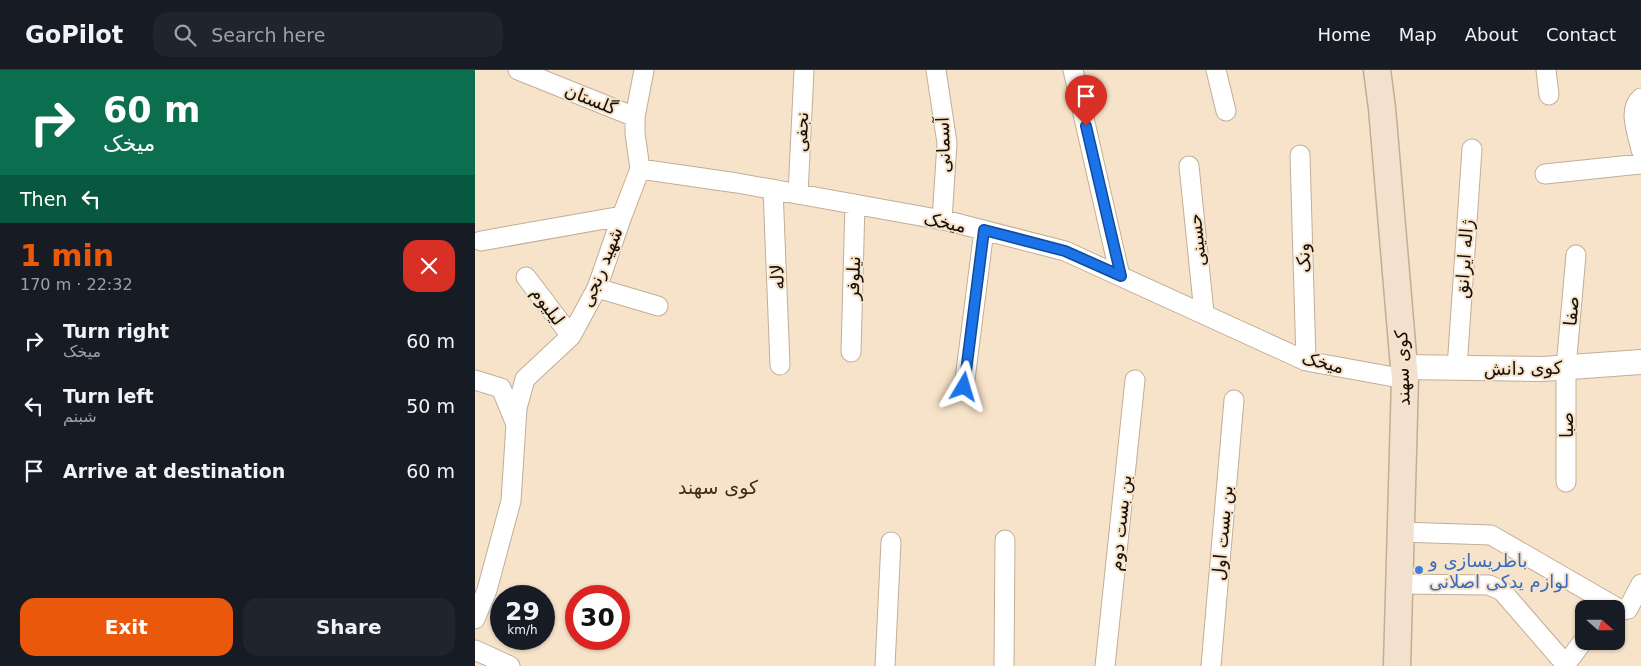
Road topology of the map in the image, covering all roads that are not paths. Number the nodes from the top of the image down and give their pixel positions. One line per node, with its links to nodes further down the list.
1 (518, 70): 12 (street, گلستان)
2 (645, 70): 12 (street, شهید رنجی)
3 (804, 70): 21 (street, نجفی)
4 (936, 70): 24 (street, آسمانی)
5 (1073, 70): 28 (street)
6 (1216, 70): 11 (street)
7 (1377, 70): 40 (main road, کوی سهند)
8 (1546, 70): 9 (street)
9 (1549, 95)
10 (1641, 98): 14 (street)
11 (1226, 111)
12 (635, 117): 18 (street, شهید رنجی)
13 (1472, 149): 38 (street, ژاله ایرانق)
14 (1641, 150)
15 (1300, 155): 35 (street, ونک)
16 (1641, 164): 19 (street)
17 (1189, 166): 32 (street, حسینی)
18 (640, 169): 20 (street, میخک); 23 (street, شهید رنجی)
19 (1545, 174)
20 (773, 189): 21 (street, میخک); 37 (street, لاله)
21 (799, 194): 22 (street, میخک)
22 (855, 204): 24 (street, میخک); 34 (street, نیلوفر)
23 (622, 216): 26 (street); 30 (street, شهید رنجی)
24 (942, 220): 25 (street, میخک)
25 (984, 230): 28 (street, میخک); 43 (street)
26 (481, 241)
27 (1576, 255): 39 (street, صفا)
28 (1121, 276): 32 (street, میخک)
29 (526, 277): 33 (street, لیلیوم)
30 (597, 288): 31 (street); 33 (street, شهید رنجی)
31 (658, 306)
32 (1204, 313): 35 (street, میخک)
33 (571, 336): 45 (street, شهید رنجی)
34 (851, 352)
35 (1306, 362): 40 (street, میخک)
36 (1641, 362): 39 (street, کوی دانش)
37 (780, 365)
38 (1457, 368): 39 (street, کوی دانش); 40 (street, کوی دانش)
39 (1566, 368): 46 (street, صبا)
40 (1405, 373): 47 (main road, کوی سهند)
41 (475, 380): 45 (street)
42 (1135, 380): 61 (street, بن بست دوم)
43 (964, 387)
44 (1233, 400): 62 (street, بن بست اول)
45 (515, 424): 54 (street, شهید رنجی)
46 (1566, 482)
47 (1401, 532): 50 (main road, کوی سهند); 52 (street)
48 (1005, 540): 60 (street)
49 (891, 542): 59 (street)
50 (1400, 584): 57 (street); 63 (main road, کوی سهند)
51 (1641, 584): 53 (street)
52 (1599, 600)
53 (1625, 609)
54 (475, 619)
55 (475, 650): 58 (street)
56 (1577, 650): 57 (street)
57 (1566, 665)
58 (510, 666)
59 (885, 666)
60 (1004, 666)
61 (1105, 666)
62 (1211, 666)
63 (1397, 666)

